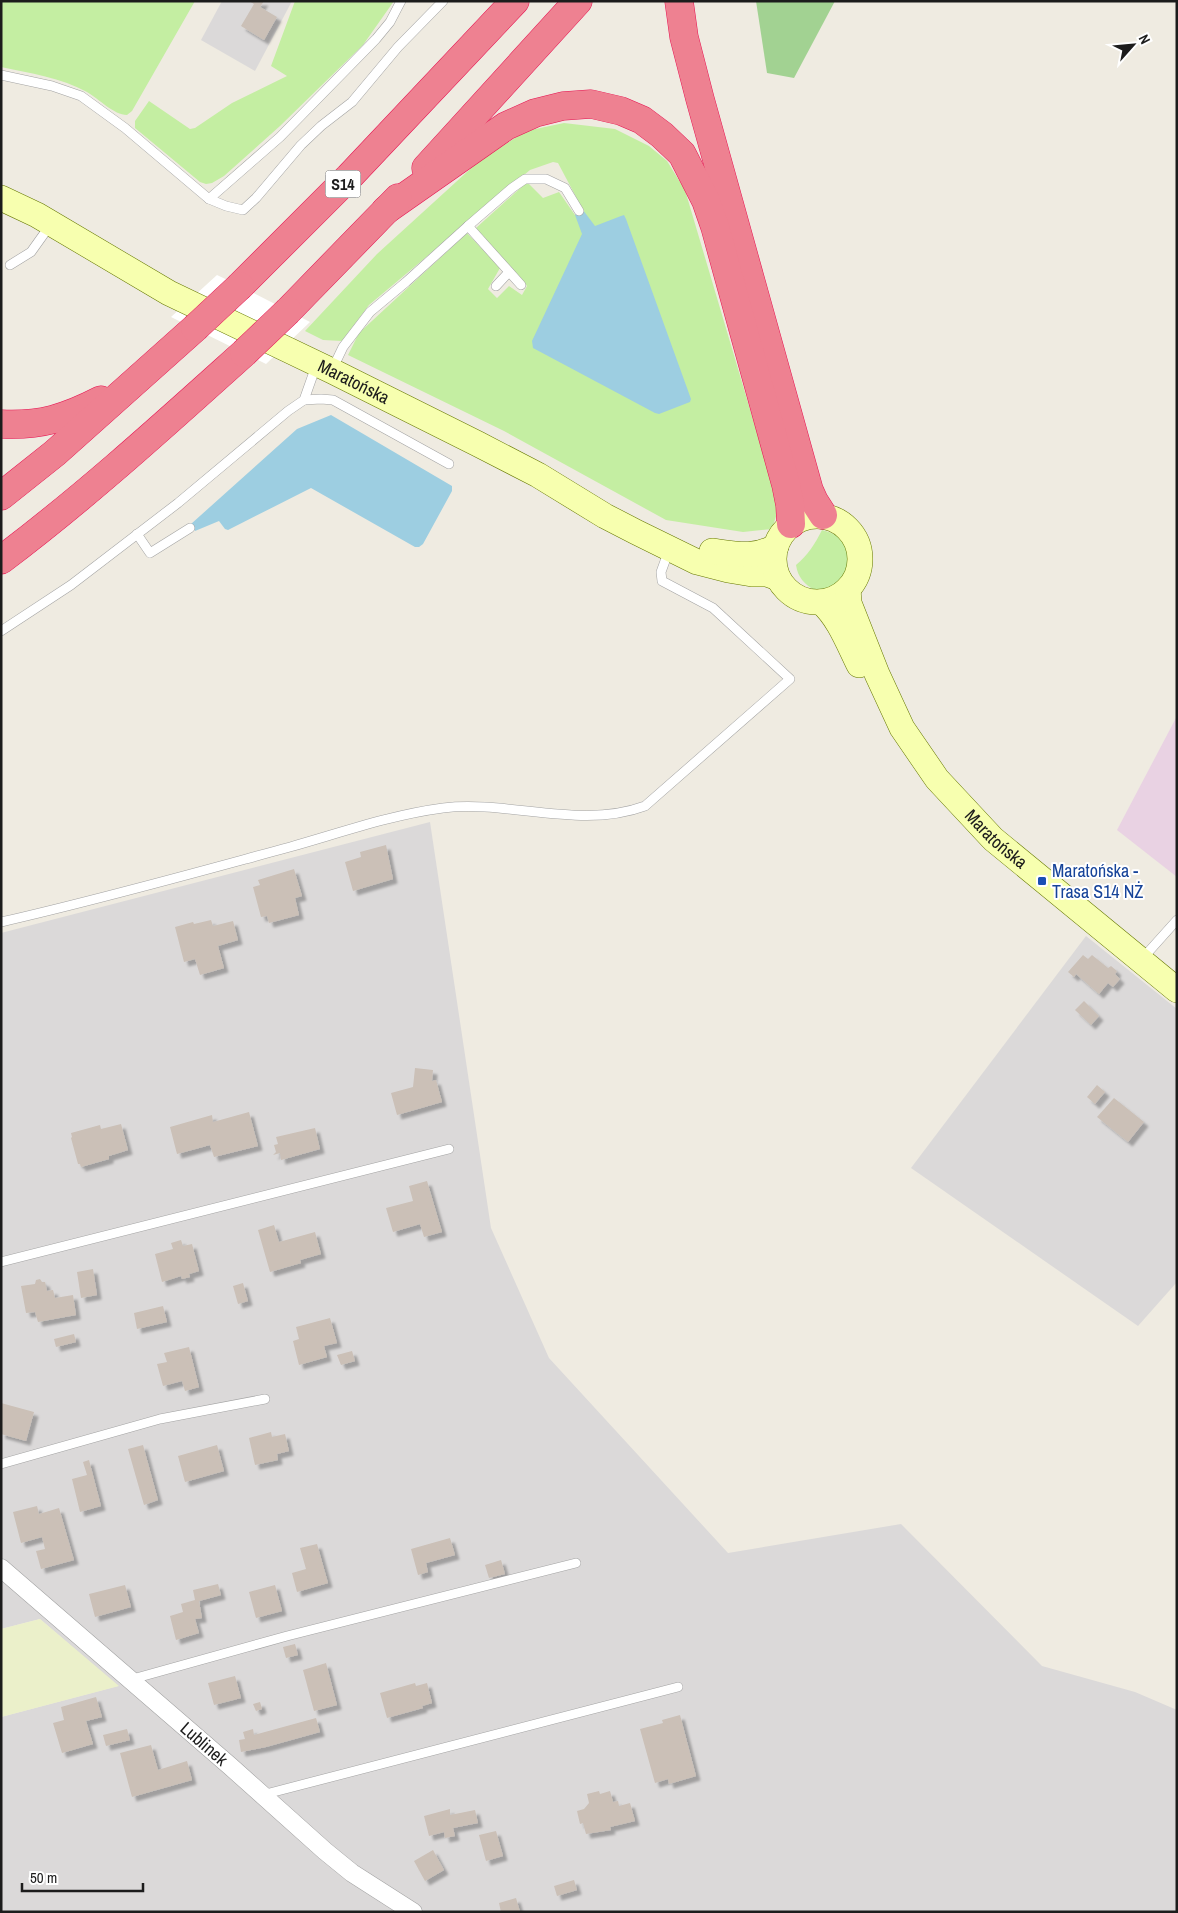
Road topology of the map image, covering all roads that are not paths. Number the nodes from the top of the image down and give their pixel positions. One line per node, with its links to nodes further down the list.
1 (401, 1): 9 (lane)
2 (443, 1): 9 (lane)
3 (515, 1): 19 (highway, S14, bridge)
4 (578, 1): 10 (highway)
5 (679, 1): 24 (highway)
6 (1, 75): 9 (lane)
7 (1, 182): 12 (main road, Maratońska)
8 (1, 198): 12 (main road, Maratońska)
9 (209, 199)
10 (386, 210): 25 (highway); 30 (highway, bridge)
11 (579, 211): 13 (lane)
12 (44, 219): 14 (lane); 18 (main road, Maratońska)
13 (468, 226): 15 (lane); 18 (lane)
14 (10, 265)
15 (509, 272): 16 (lane); 17 (lane)
16 (521, 285)
17 (496, 286)
18 (325, 367): 20 (lane); 29 (main road, Maratońska)
19 (135, 382): 21 (highway); 23 (highway, S14)
20 (304, 400): 22 (lane); 27 (lane)
21 (1, 424)
22 (449, 464)
23 (1, 496)
24 (823, 515): 25 (main road); 32 (main road)
25 (791, 524): 28 (main road)
26 (190, 528): 27 (lane)
27 (137, 534): 34 (lane)
28 (776, 546): 29 (main road, Maratońska); 31 (main road)
29 (670, 548): 31 (main road, Maratońska); 37 (lane)
30 (1, 560)
31 (778, 578): 33 (main road)
32 (848, 589): 33 (main road); 35 (main road, Maratońska)
33 (821, 602): 35 (main road, Maratońska)
34 (1, 631)
35 (902, 728): 38 (main road, Maratońska)
36 (1177, 920): 38 (lane)
37 (1, 922)
38 (1141, 960): 39 (main road, Maratońska)
39 (1177, 990)
40 (449, 1149): 41 (lane)
41 (1, 1262)
42 (265, 1399): 43 (lane)
43 (1, 1464)
44 (576, 1563): 46 (lane)
45 (1, 1568): 46 (street, Lublinek)
46 (129, 1680): 48 (street, Lublinek)
47 (678, 1687): 48 (lane)
48 (262, 1795): 49 (street, Lublinek)
49 (413, 1912)

